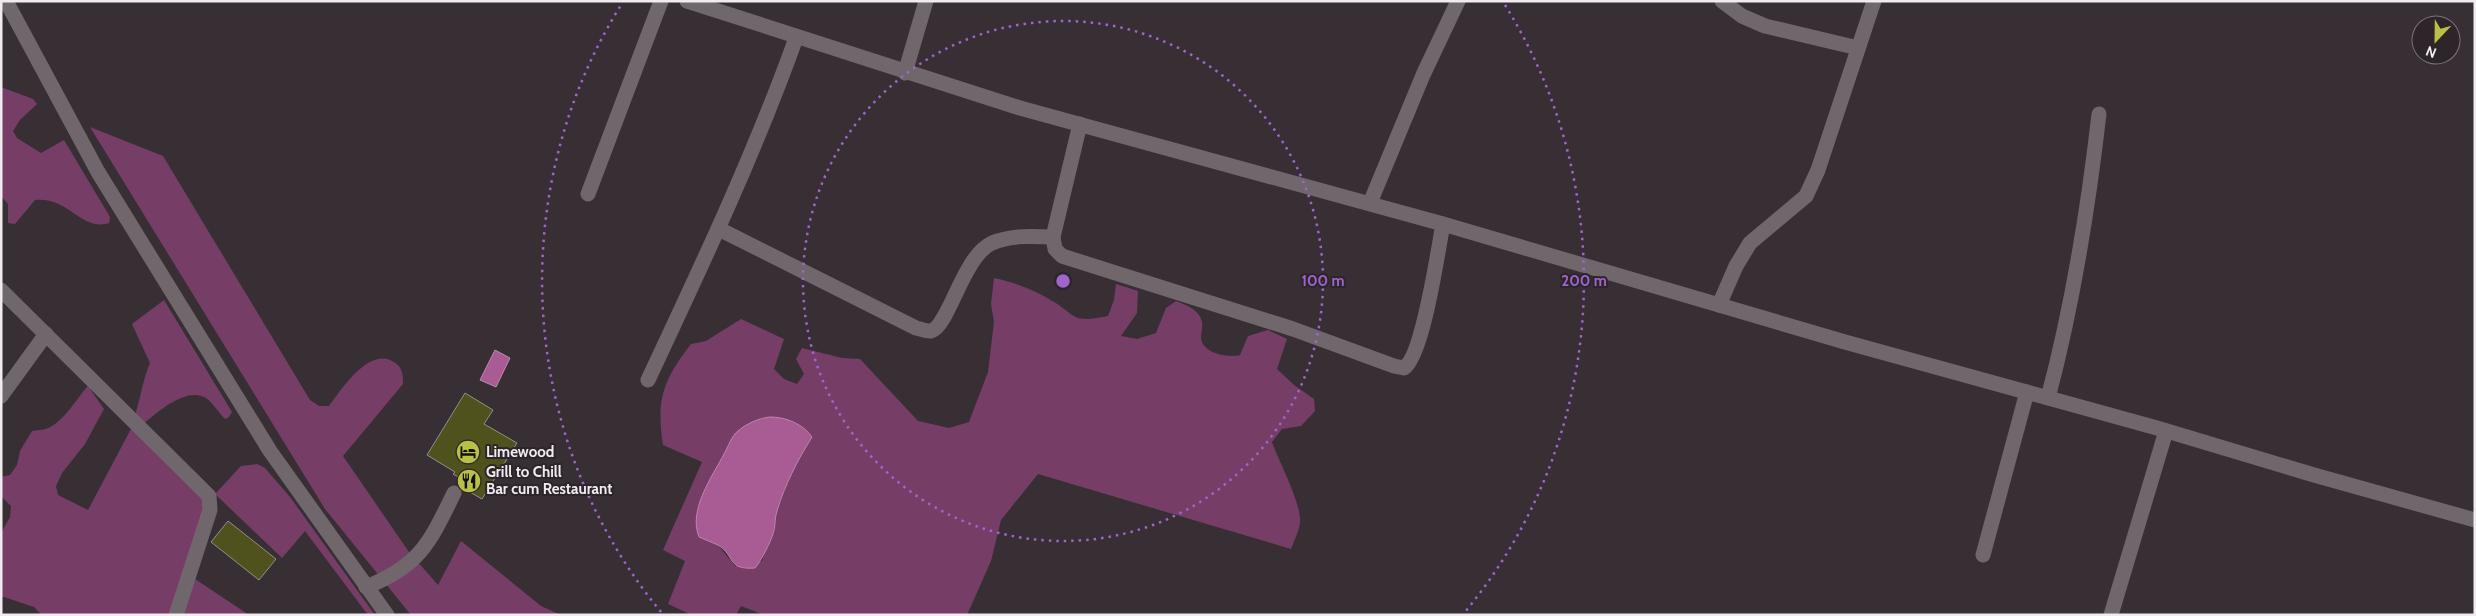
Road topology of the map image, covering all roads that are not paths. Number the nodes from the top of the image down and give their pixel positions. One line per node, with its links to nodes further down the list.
1 (6, 1): 29 (street)
2 (661, 1): 13 (street)
3 (687, 1): 8 (street)
4 (926, 1): 10 (street)
5 (1458, 1): 14 (street)
6 (1722, 1): 9 (street)
7 (1874, 1): 9 (street)
8 (796, 38): 10 (street); 16 (street)
9 (1858, 48): 19 (street)
10 (905, 73): 12 (street)
11 (2099, 114): 24 (street)
12 (1080, 124): 14 (street); 17 (street)
13 (588, 194)
14 (1370, 204): 15 (street)
15 (1444, 224): 17 (street); 19 (street)
16 (718, 229): 17 (street); 21 (street)
17 (1053, 237)
18 (1, 290): 20 (street)
19 (1719, 305): 22 (street)
20 (46, 334): 23 (street); 30 (street)
21 (648, 380)
22 (2027, 392): 24 (street); 28 (street)
23 (1, 396)
24 (2048, 398): 25 (street)
25 (2166, 430): 27 (street); 32 (street)
26 (454, 493): 29 (street)
27 (2475, 520)
28 (1983, 555)
29 (366, 587): 31 (street)
30 (176, 615)
31 (387, 615)
32 (2111, 615)

